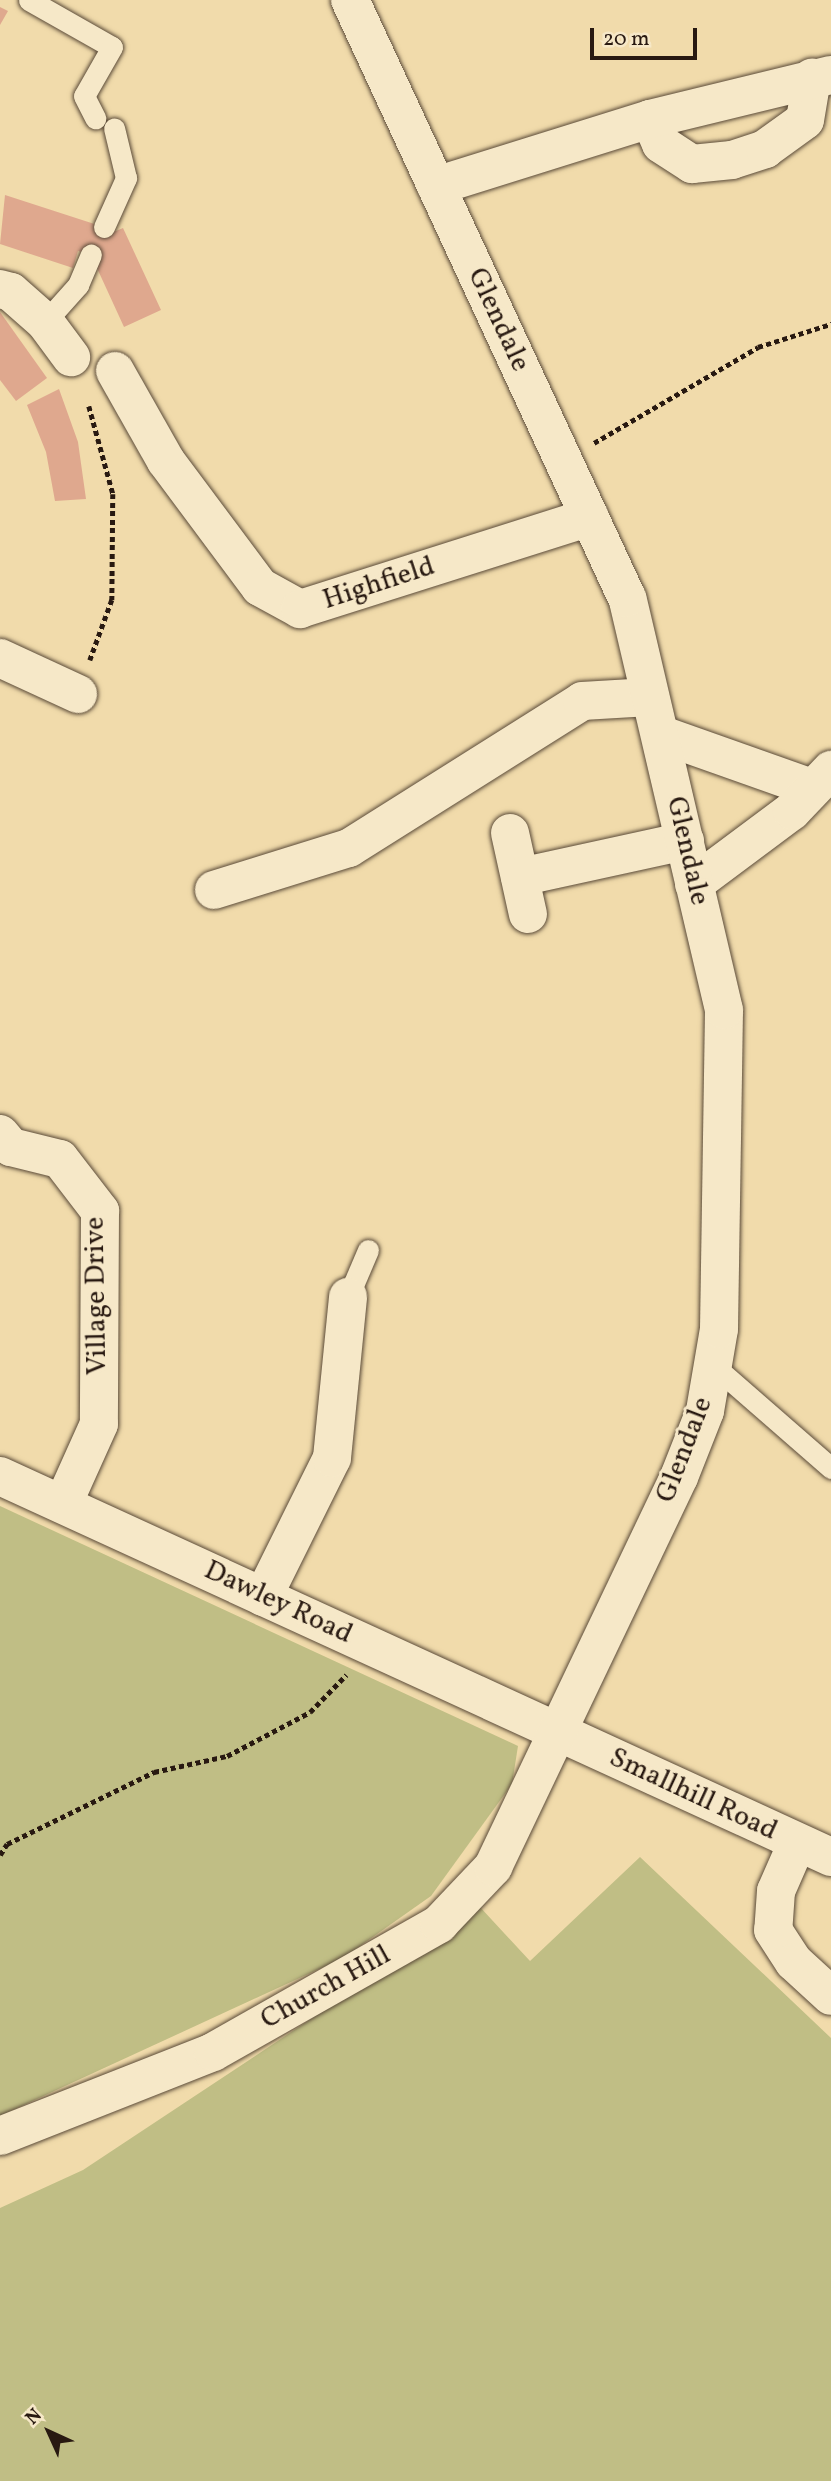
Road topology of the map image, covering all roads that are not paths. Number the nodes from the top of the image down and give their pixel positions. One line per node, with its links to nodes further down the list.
1 (29, 0): 6 (lane)
2 (350, 0): 5 (street, Glendale)
3 (822, 76): 4 (street); 4 (street)
4 (650, 119): 5 (street)
5 (436, 186): 12 (street, Glendale)
6 (104, 227)
7 (91, 255): 9 (lane)
8 (0, 289): 9 (street)
9 (45, 321): 10 (street)
10 (71, 357)
11 (115, 371): 12 (street, Highfield)
12 (590, 517): 15 (street, Glendale)
13 (0, 658): 14 (street)
14 (78, 694)
15 (650, 696): 16 (street, Glendale); 21 (street)
16 (662, 735): 17 (street); 19 (street, Glendale)
17 (822, 779): 20 (street)
18 (510, 833): 19 (street)
19 (685, 841): 20 (street, Glendale)
20 (694, 884): 25 (street, Glendale)
21 (214, 890)
22 (0, 1134): 28 (street, Village Drive)
23 (368, 1250): 24 (lane)
24 (348, 1297): 29 (street)
25 (713, 1365): 26 (lane); 30 (street, Glendale)
26 (831, 1468)
27 (0, 1476): 28 (street, Dawley Road)
28 (63, 1504): 29 (street, Dawley Road)
29 (263, 1597): 30 (street, Dawley Road)
30 (555, 1731): 31 (street, Smallhill Road); 33 (street, Church Hill)
31 (814, 1850): 32 (street)
32 (831, 1996)
33 (0, 2136)

